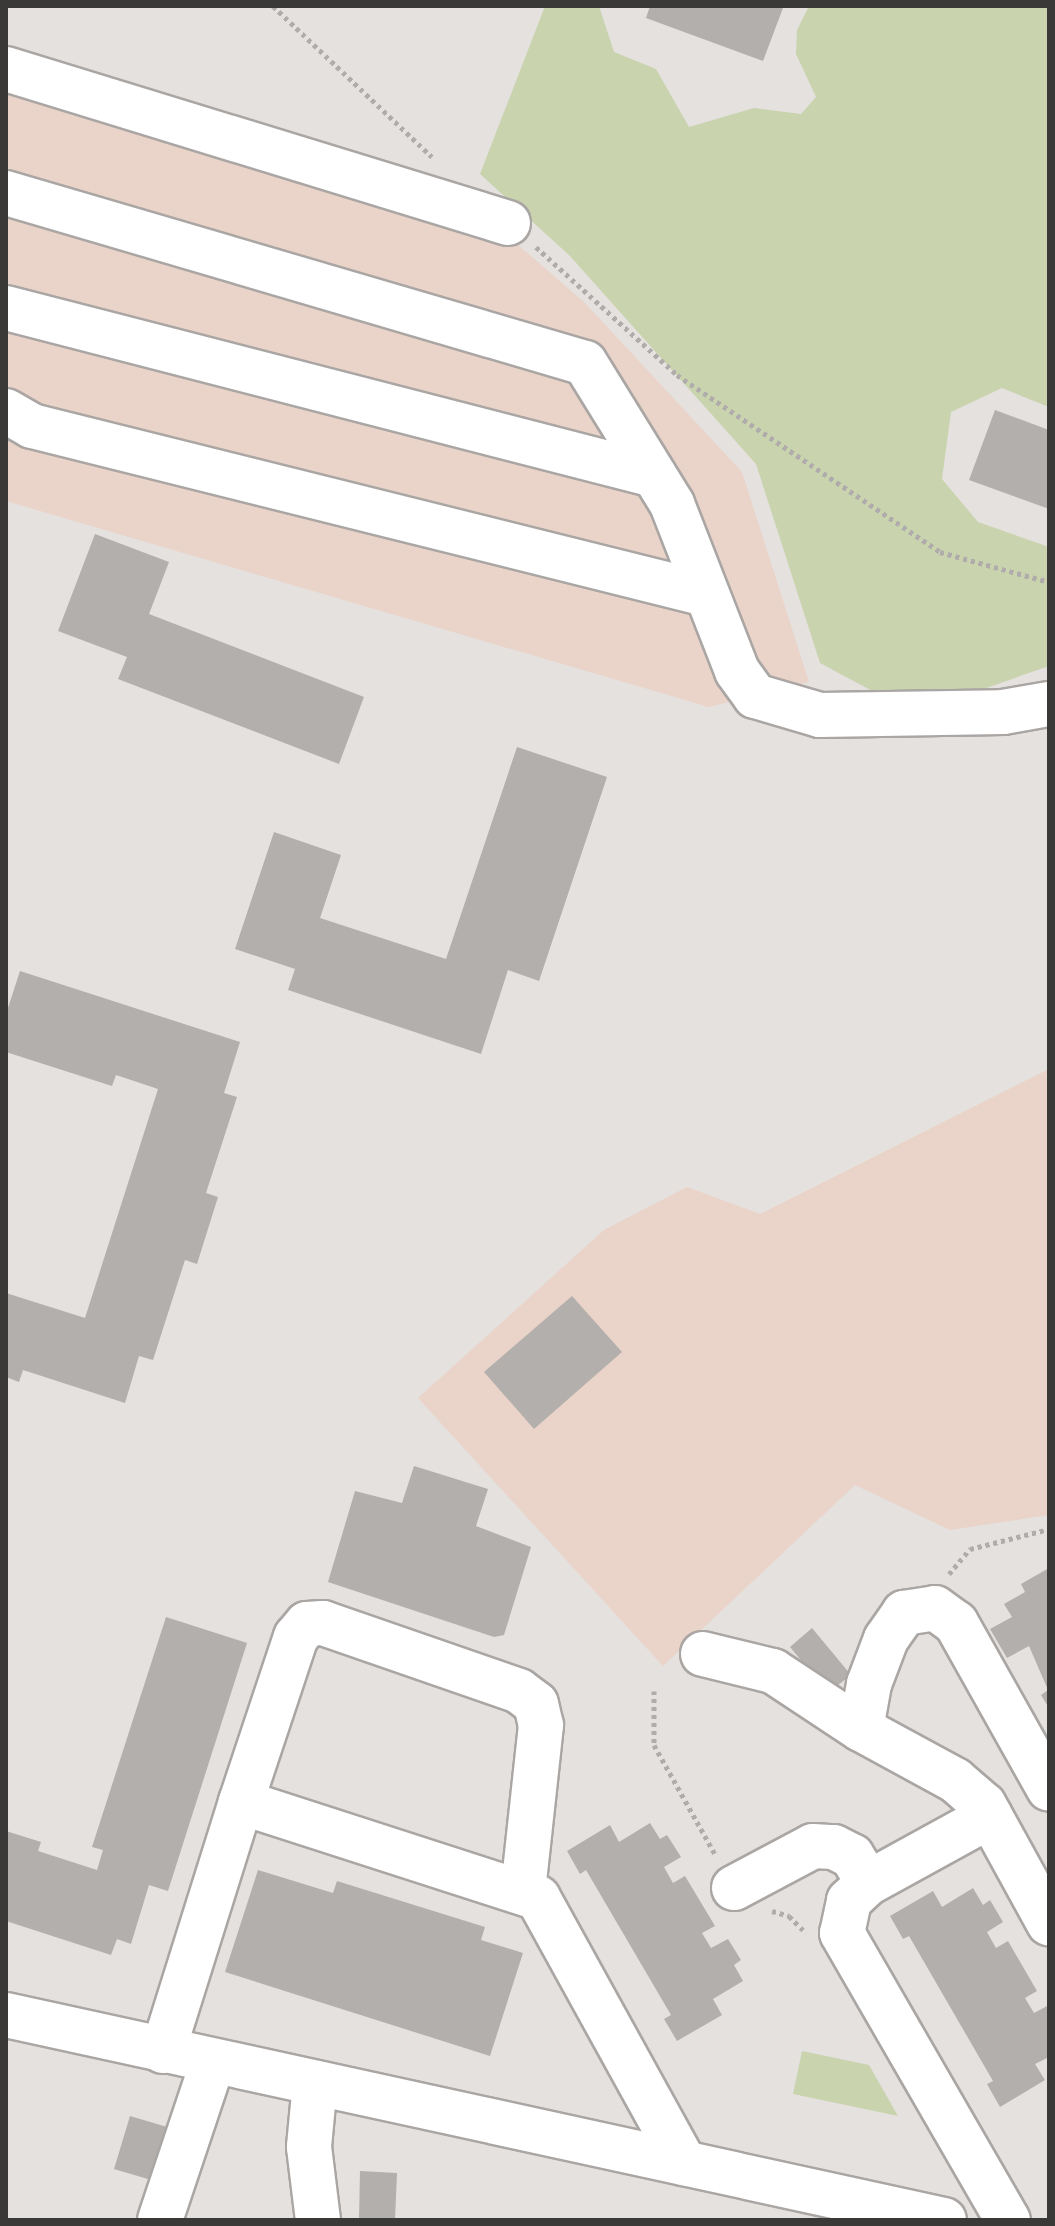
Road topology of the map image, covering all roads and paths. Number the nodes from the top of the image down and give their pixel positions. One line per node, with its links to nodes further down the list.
1 (273, 6): 3 (path)
2 (6, 69): 5 (street)
3 (435, 160)
4 (6, 193): 8 (street)
5 (508, 223): 9 (path)
6 (6, 308): 8 (street)
7 (6, 411): 10 (street)
8 (654, 475): 10 (street)
9 (1049, 582)
10 (706, 594): 11 (street)
11 (1049, 704)
12 (1049, 1529): 13 (path)
13 (919, 1607): 16 (street); 17 (street)
14 (703, 1654): 16 (street)
15 (654, 1691): 21 (path)
16 (861, 1729): 19 (street)
17 (1049, 1789)
18 (241, 1802): 22 (street); 22 (street); 25 (street)
19 (990, 1816): 20 (street); 23 (street)
20 (868, 1883): 21 (street); 32 (street)
21 (734, 1888)
22 (523, 1891): 28 (street)
23 (1049, 1923)
24 (6, 2015): 25 (street)
25 (163, 2051): 26 (street)
26 (213, 2062): 27 (street); 29 (street)
27 (315, 2083): 28 (street); 30 (street)
28 (684, 2163): 31 (street)
29 (160, 2220)
30 (318, 2220)
31 (944, 2220)
32 (1008, 2220)

